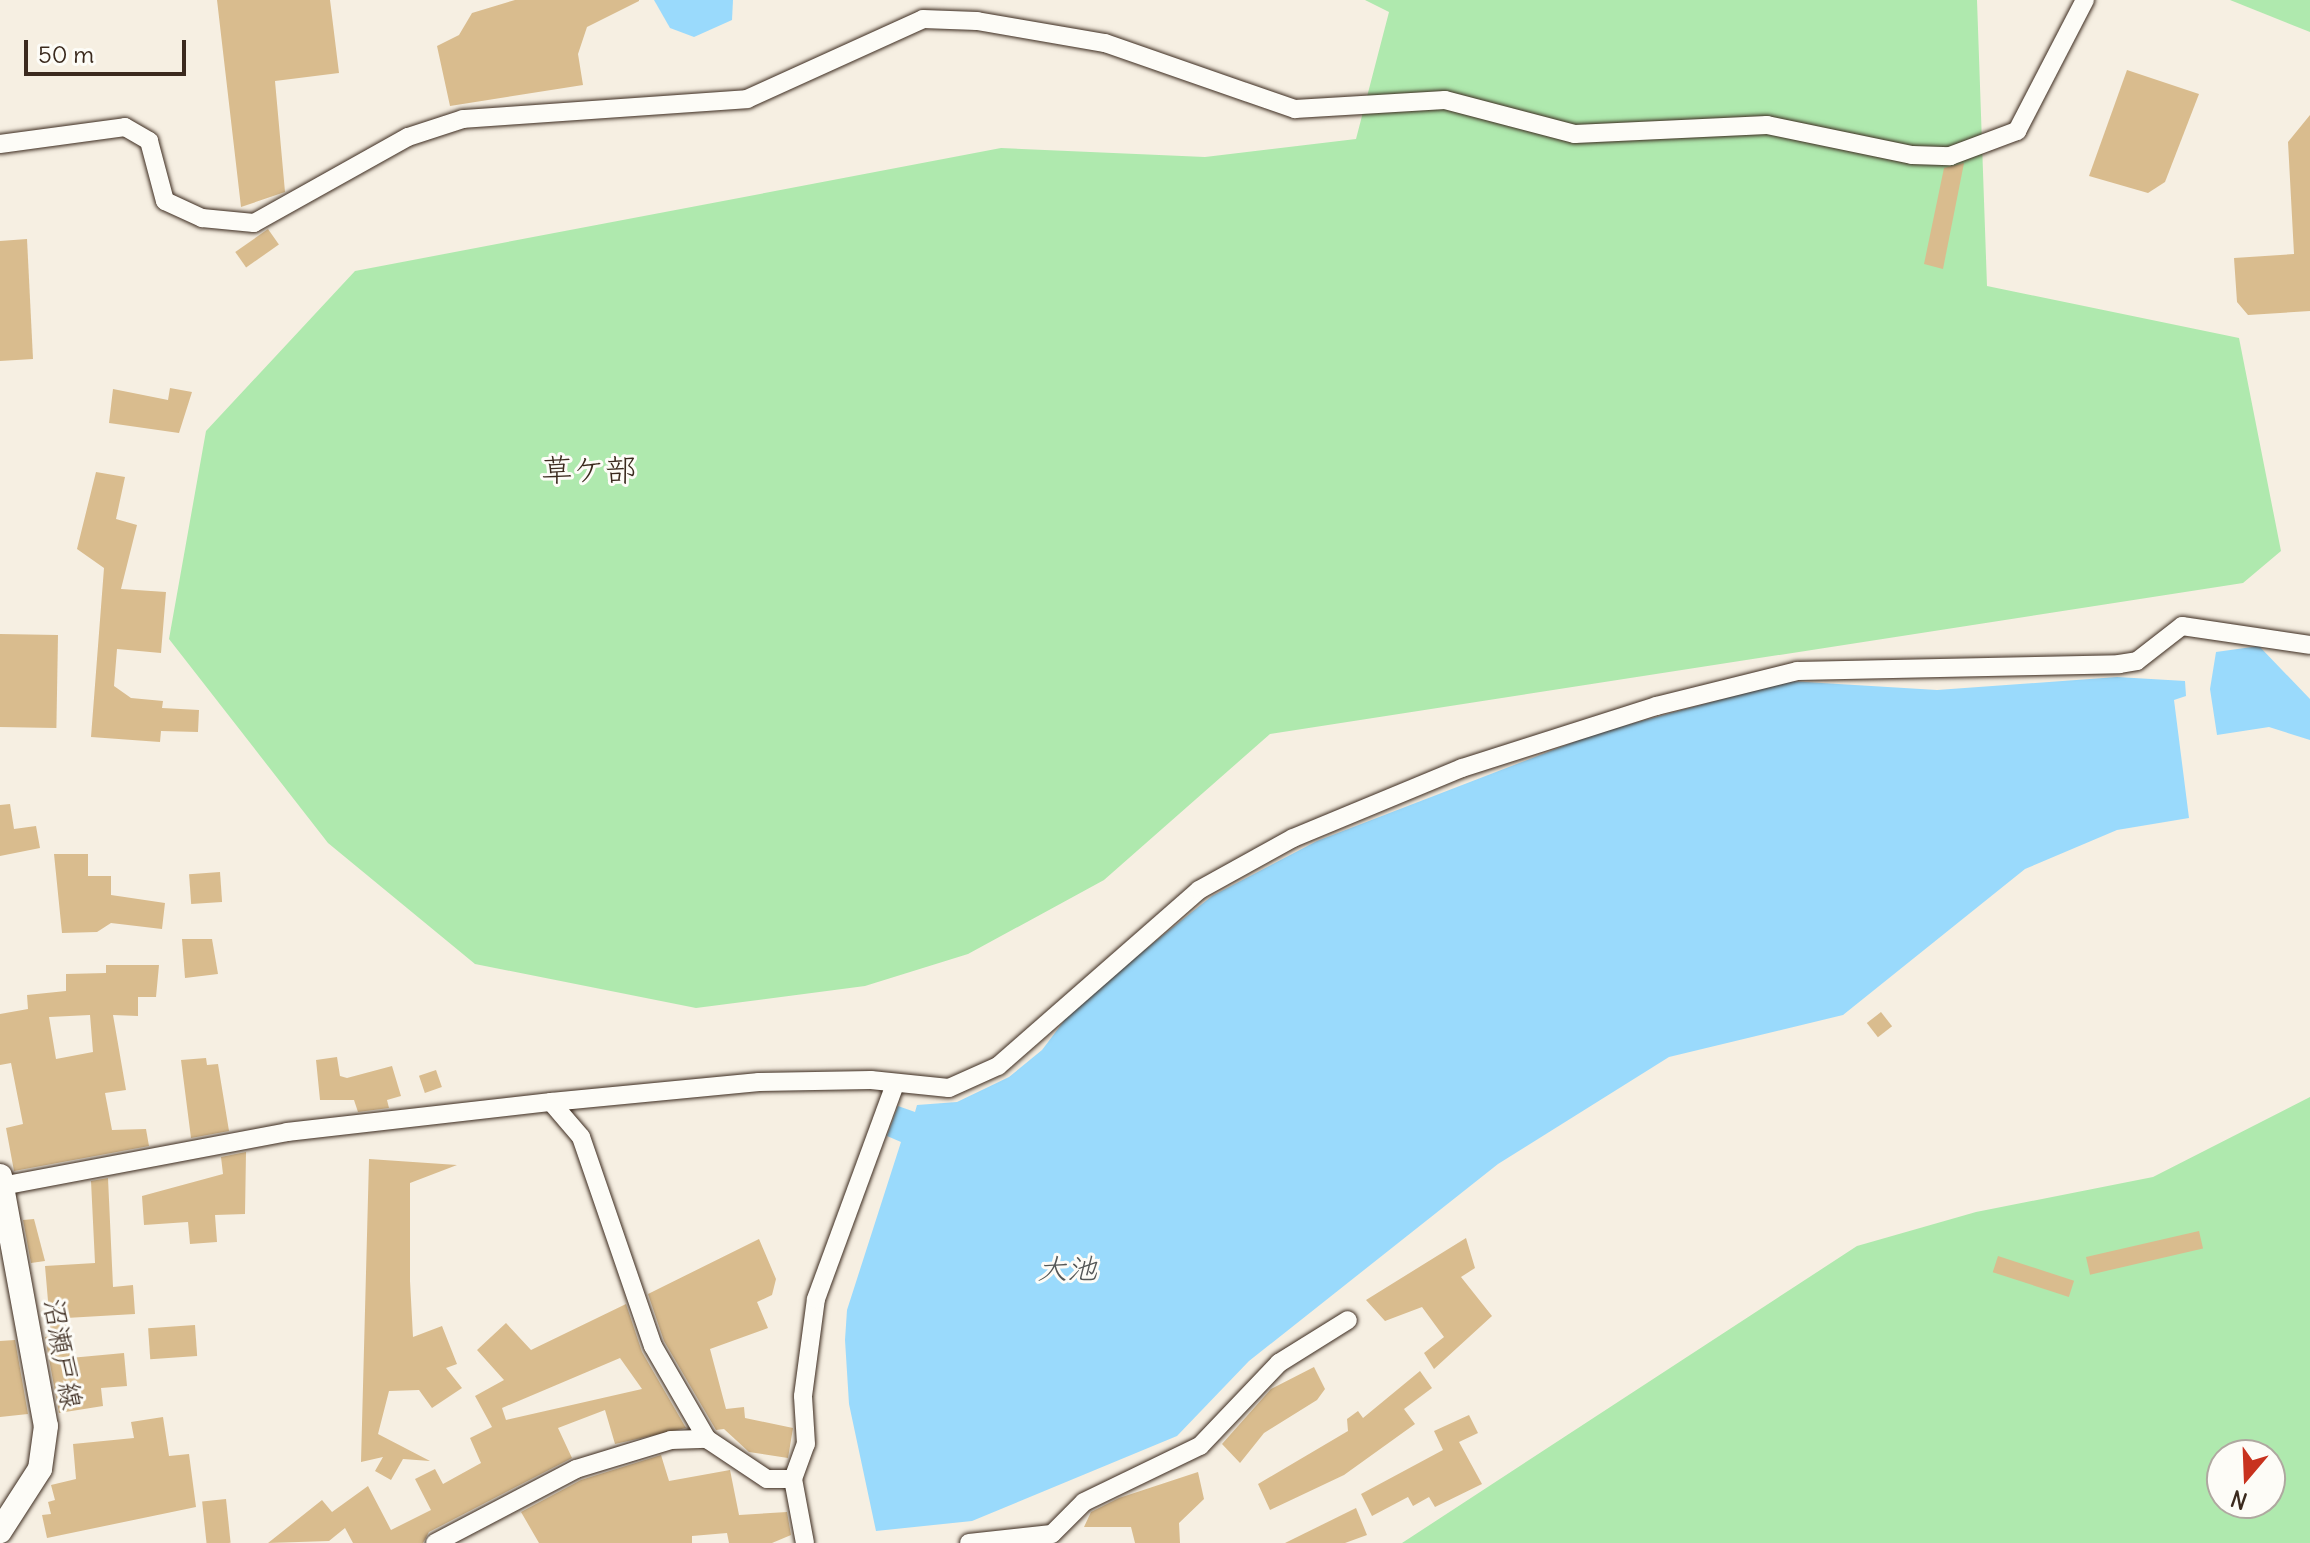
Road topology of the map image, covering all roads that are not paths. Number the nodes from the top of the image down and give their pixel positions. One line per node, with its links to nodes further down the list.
1 (2085, 0): 2 (street)
2 (0, 144)
3 (2310, 645): 4 (street)
4 (894, 1087): 5 (street); 9 (street)
5 (551, 1102): 6 (street); 8 (street)
6 (2, 1194): 10 (main road, 沼瀬戸線)
7 (1348, 1320): 13 (street)
8 (707, 1439): 9 (street); 12 (street)
9 (793, 1479): 11 (street)
10 (0, 1531)
11 (809, 1542)
12 (435, 1543)
13 (969, 1543)

